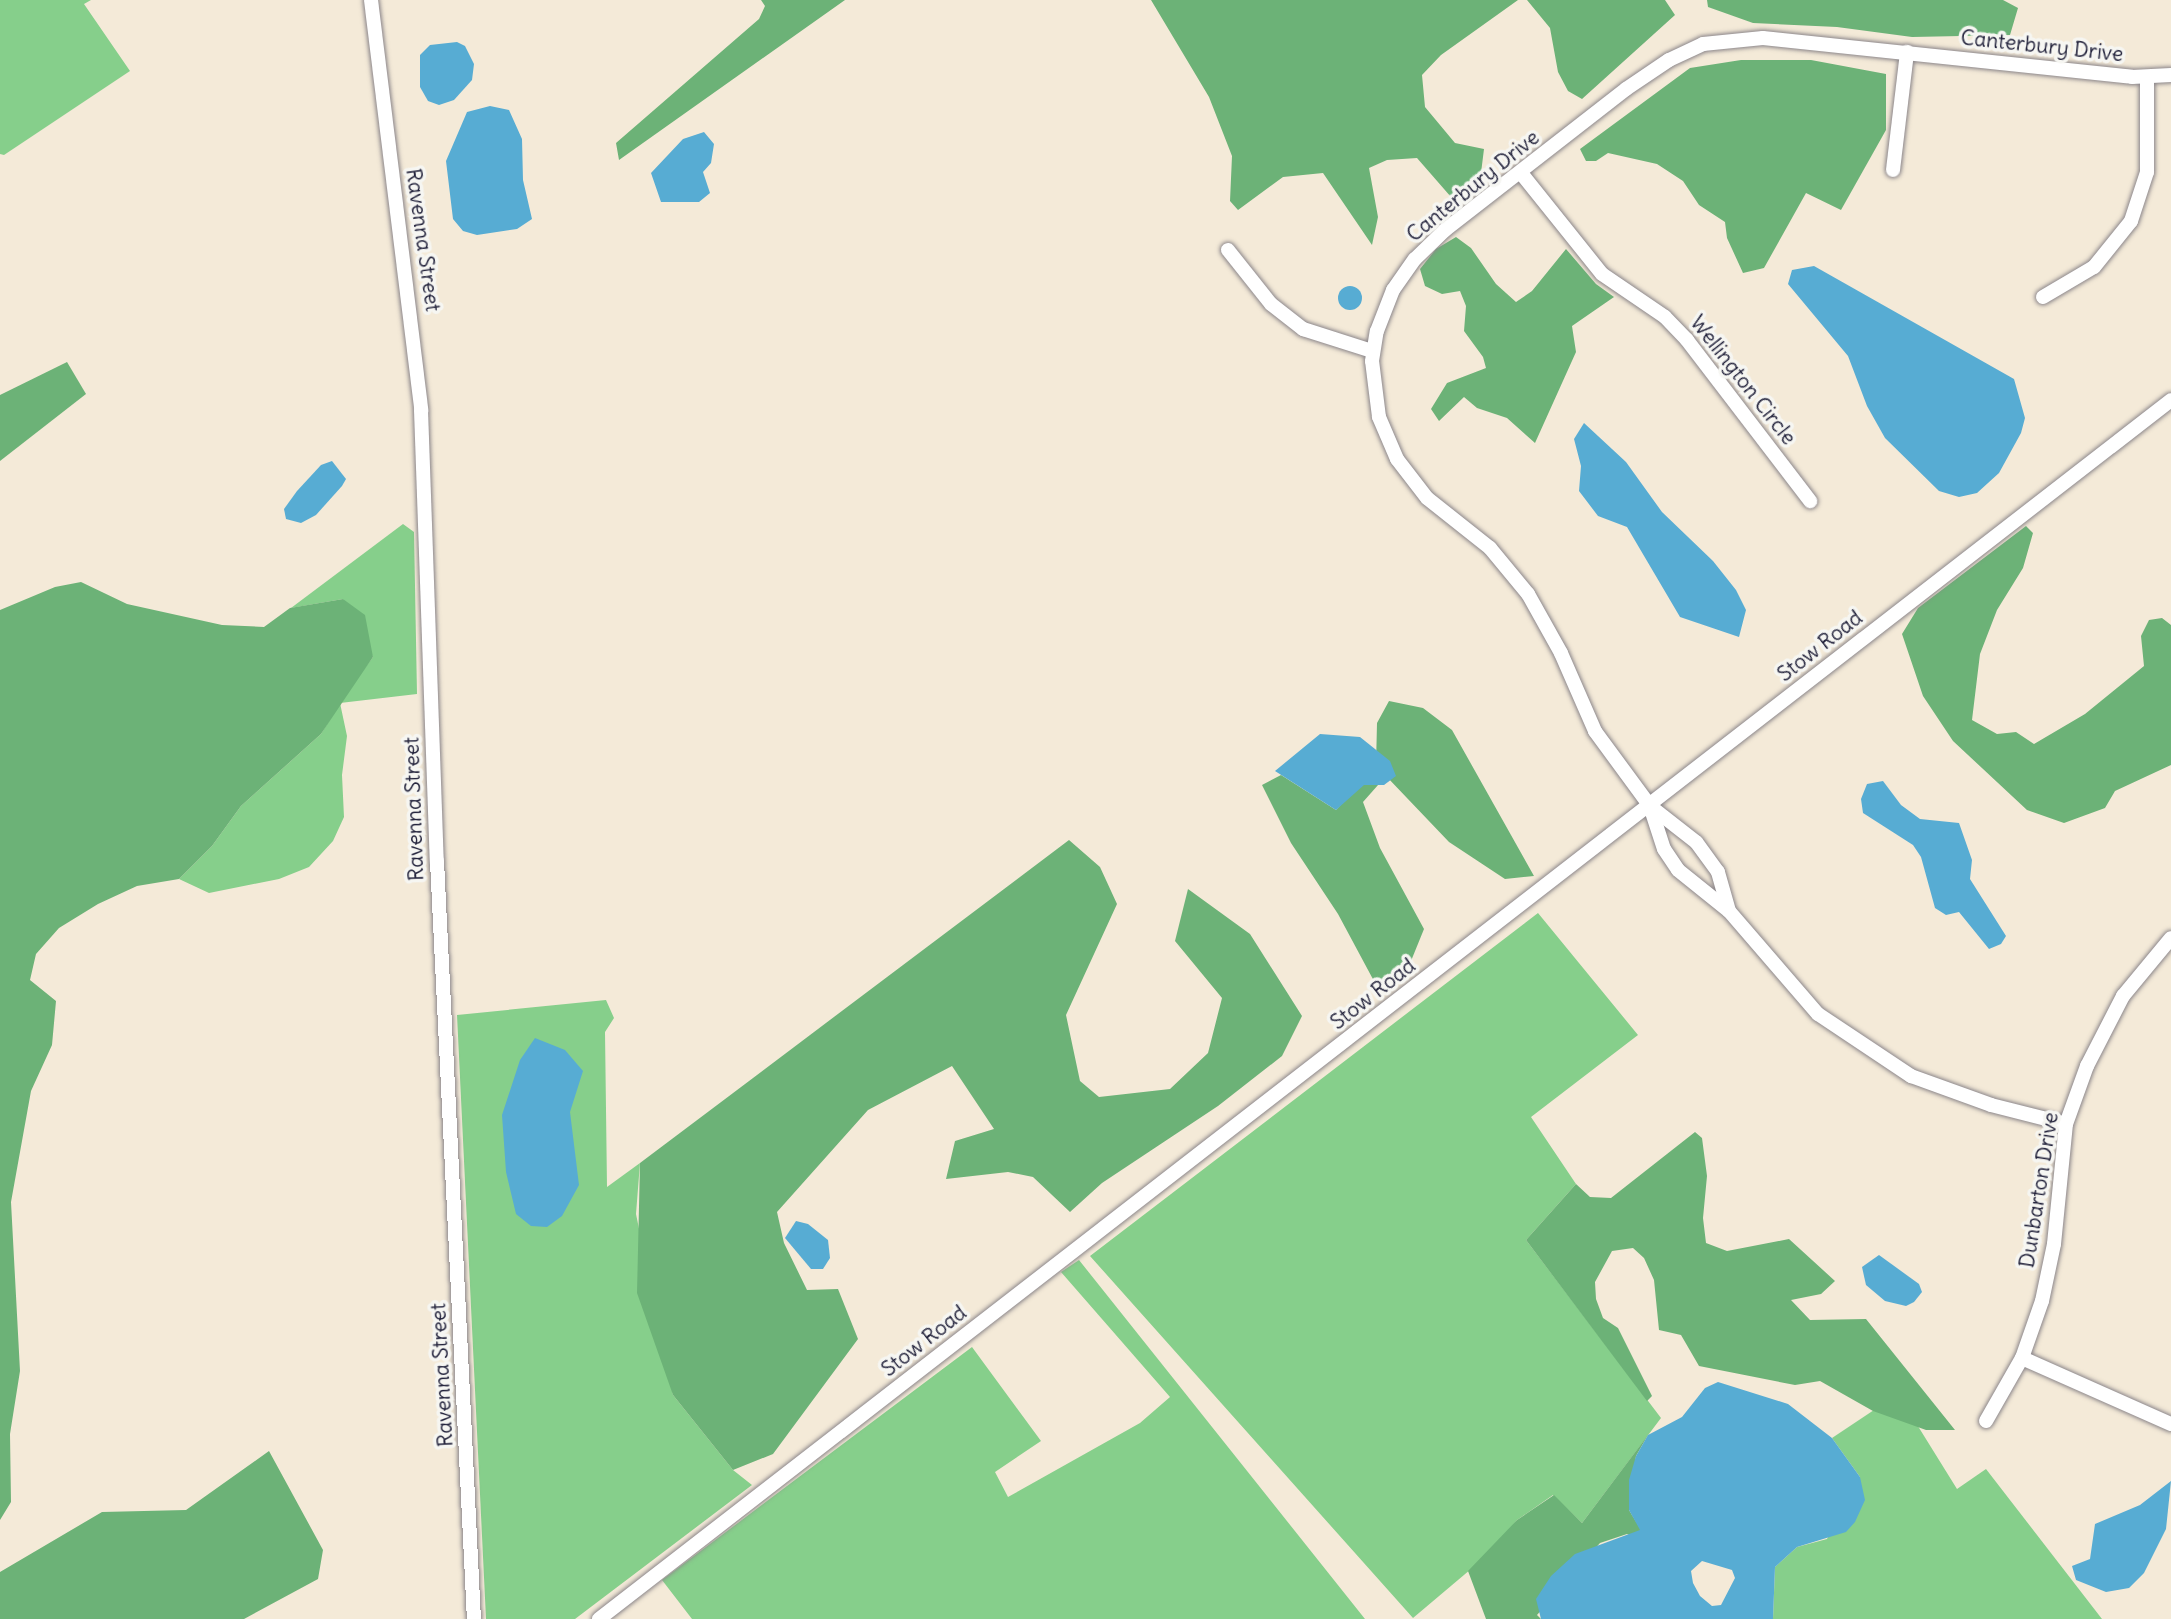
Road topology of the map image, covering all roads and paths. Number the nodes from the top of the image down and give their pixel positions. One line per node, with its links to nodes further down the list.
1 (371, 0): 19 (street, Ravenna Street)
2 (1907, 52): 4 (street, Canterbury Drive); 5 (street); 6 (street, Canterbury Drive)
3 (2171, 75): 4 (street, Canterbury Drive)
4 (2147, 78): 8 (street)
5 (1893, 170)
6 (1521, 173): 9 (street, Canterbury Drive); 11 (street, Wellington Circle)
7 (1228, 250): 9 (street)
8 (2043, 297)
9 (1372, 351): 12 (street, Canterbury Drive)
10 (2171, 400): 12 (street, Stow Road)
11 (1810, 500)
12 (1650, 806): 13 (street, Canterbury Drive); 13 (street, Canterbury Drive); 20 (street, Stow Road)
13 (1729, 911): 15 (street, Canterbury Drive)
14 (2171, 938): 15 (street, Dunbarton Drive)
15 (2066, 1124): 16 (street, Dunbarton Drive)
16 (2022, 1357): 17 (street, Dunbarton Drive); 18 (street)
17 (1986, 1421)
18 (2171, 1424)
19 (474, 1619)
20 (599, 1619)

